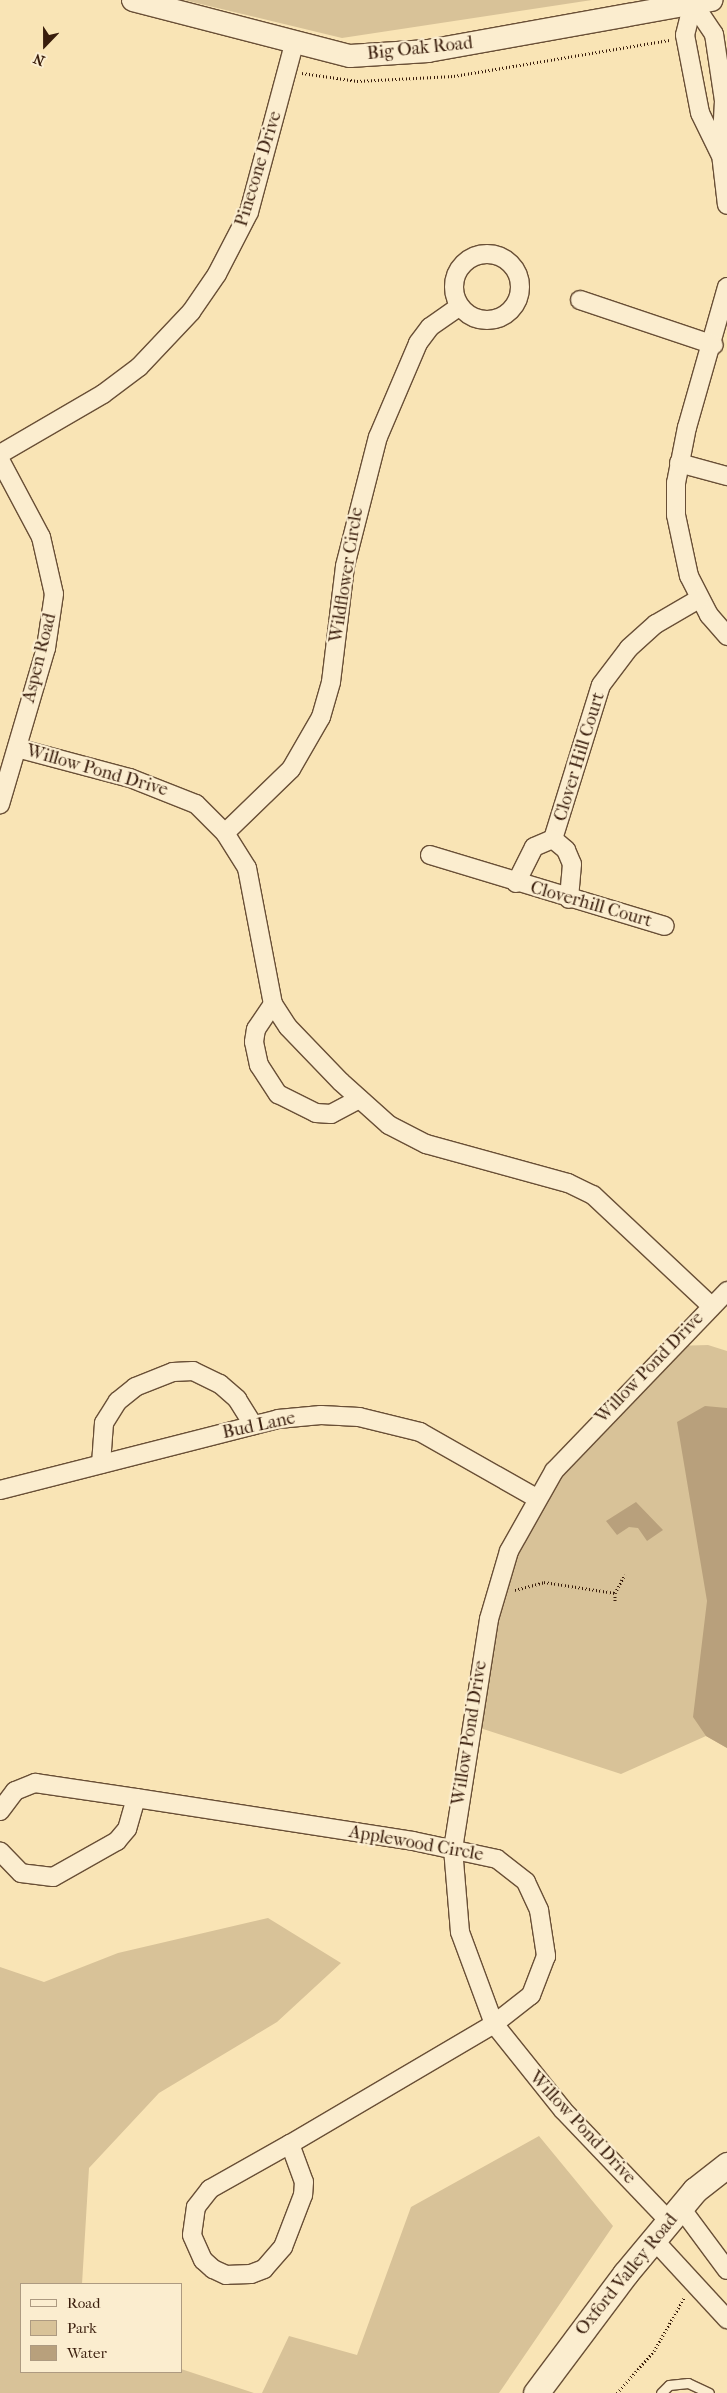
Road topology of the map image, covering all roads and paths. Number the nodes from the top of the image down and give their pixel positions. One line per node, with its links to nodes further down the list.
1 (133, 0): 4 (street, Big Oak Road)
2 (699, 1): 3 (street); 4 (street, Big Oak Road); 6 (street)
3 (685, 36): 5 (path); 6 (street)
4 (294, 44): 5 (street, Pinecone Drive)
5 (287, 70): 13 (street, Pinecone Drive)
6 (721, 154): 7 (street)
7 (726, 185): 8 (street)
8 (727, 205)
9 (727, 287): 12 (street)
10 (580, 300): 12 (street)
11 (457, 308): 21 (street, Wildflower Circle)
12 (714, 346): 15 (street)
13 (0, 454)
14 (0, 460): 19 (street, Aspen Road)
15 (679, 463): 16 (street); 17 (street)
16 (727, 476)
17 (699, 599): 18 (street); 22 (street, Clover Hill Court)
18 (727, 636)
19 (16, 748): 20 (street, Aspen Road); 21 (street, Willow Pond Drive)
20 (0, 804)
21 (225, 833): 27 (street, Willow Pond Drive)
22 (553, 840): 24 (street, Clover Hill Court); 25 (street, Clover Hill Court)
23 (430, 855): 24 (street)
24 (516, 883): 25 (street, Cloverhill Court)
25 (570, 899): 26 (street, Cloverhill Court)
26 (665, 926)
27 (273, 1004): 28 (street, Willow Pond Drive); 28 (street)
28 (359, 1099): 30 (street, Willow Pond Drive)
29 (727, 1291): 30 (street)
30 (711, 1306): 34 (street, Willow Pond Drive)
31 (253, 1425): 32 (street, Bud Lane); 32 (street); 34 (street, Bud Lane)
32 (101, 1464): 33 (street, Bud Lane)
33 (0, 1490)
34 (536, 1498): 41 (street, Willow Pond Drive)
35 (625, 1574): 37 (path)
36 (514, 1590): 37 (path)
37 (616, 1593): 38 (path)
38 (615, 1602)
39 (136, 1798): 40 (street, Applewood Circle); 41 (street, Applewood Circle); 42 (street)
40 (0, 1811)
41 (453, 1849): 43 (street, Willow Pond Drive); 43 (street, Applewood Circle)
42 (0, 1851)
43 (494, 2024): 44 (street, Applewood Circle); 46 (street, Willow Pond Drive)
44 (290, 2144): 44 (street, Applewood Circle)
45 (727, 2165): 46 (main road, Oxford Valley Road)
46 (675, 2215): 47 (main road, Oxford Valley Road); 48 (street, Willow Pond Drive)
47 (654, 2240): 49 (street); 51 (main road, Oxford Valley Road)
48 (727, 2270)
49 (694, 2281): 50 (street); 52 (path)
50 (727, 2319)
51 (536, 2393)
52 (617, 2393)
53 (661, 2393): 54 (lane)
54 (709, 2393)

